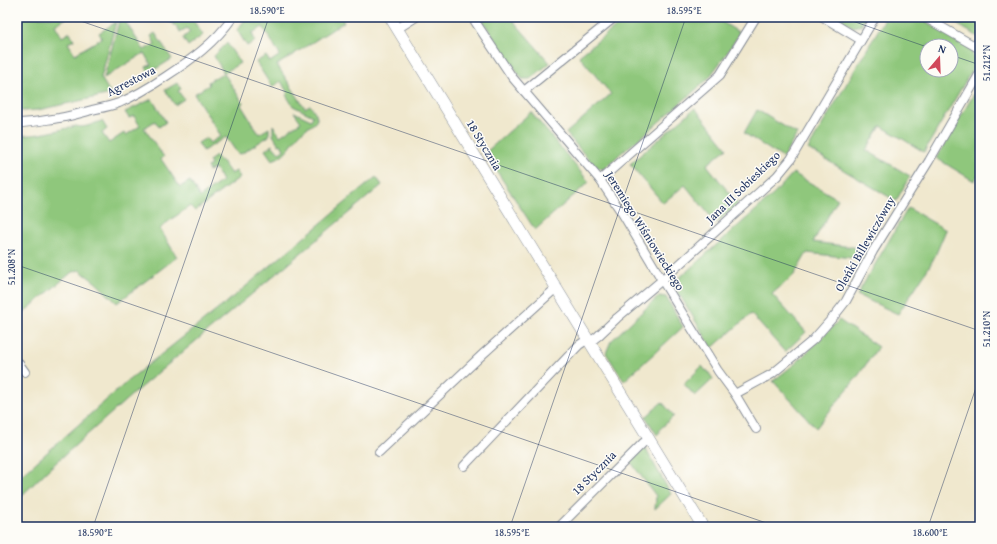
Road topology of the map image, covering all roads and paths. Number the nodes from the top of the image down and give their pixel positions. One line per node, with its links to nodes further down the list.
1 (233, 17): 15 (street, Agrestowa)
2 (390, 17): 10 (main road, 18 Stycznia)
3 (416, 17): 10 (street)
4 (472, 17): 14 (street, Jeremiego Wiśniowieckiego)
5 (615, 17): 14 (street)
6 (756, 17): 16 (street)
7 (823, 17): 11 (street)
8 (875, 17): 11 (street, Jana III Sobieskiego)
9 (924, 17): 12 (street)
10 (397, 29): 18 (main road, 18 Stycznia)
11 (861, 40): 17 (street, Jana III Sobieskiego)
12 (980, 49)
13 (980, 73): 22 (street, Oleńki Billewiczówny)
14 (524, 91): 16 (street, Jeremiego Wiśniowieckiego)
15 (17, 123)
16 (600, 180): 17 (street, Jeremiego Wiśniowieckiego)
17 (662, 280): 19 (street, Jana III Sobieskiego); 22 (street, Jeremiego Wiśniowieckiego)
18 (556, 288): 19 (main road, 18 Stycznia); 25 (street)
19 (589, 340): 24 (main road, 18 Stycznia); 26 (street)
20 (17, 361): 21 (street)
21 (26, 372)
22 (735, 394): 23 (street, Jeremiego Wiśniowieckiego)
23 (756, 429)
24 (649, 439): 27 (street, 18 Stycznia); 28 (main road, 18 Stycznia)
25 (379, 452)
26 (464, 466)
27 (559, 527)
28 (702, 527)

